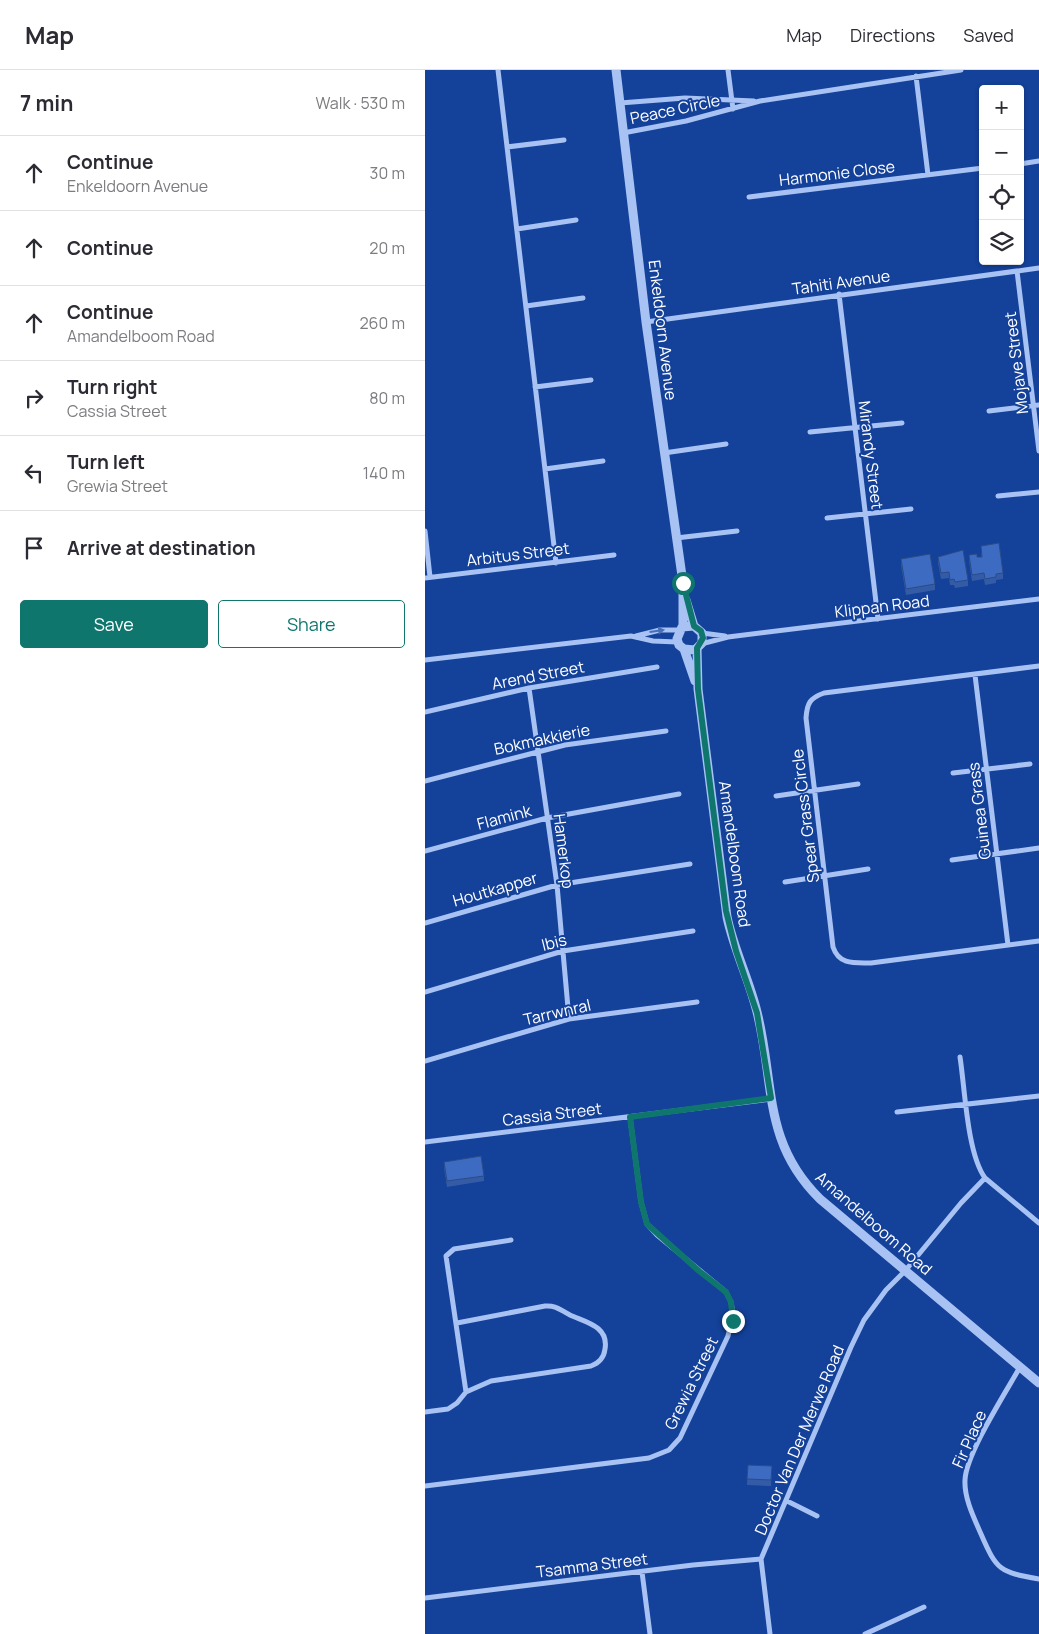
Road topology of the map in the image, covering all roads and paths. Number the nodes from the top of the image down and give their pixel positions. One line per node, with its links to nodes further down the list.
1 (498, 70): 12 (street)
2 (617, 70): 8 (street, Enkeldoorn Avenue)
3 (728, 70): 6 (street, Peace Circle)
4 (961, 70): 5 (street, Peace Circle)
5 (916, 76): 7 (street, Peace Circle); 16 (street)
6 (733, 100): 7 (street, Peace Circle); 8 (street, Peace Circle); 9 (street, Peace Circle)
7 (760, 101): 9 (street, Peace Circle)
8 (621, 102): 10 (street, Enkeldoorn Avenue)
9 (733, 109): 10 (street, Peace Circle)
10 (623, 133): 25 (street, Enkeldoorn Avenue)
11 (564, 140): 12 (street)
12 (507, 147): 19 (street)
13 (1039, 161): 14 (street)
14 (1024, 163)
15 (979, 169): 16 (street, Harmonie Close)
16 (928, 175): 17 (street, Harmonie Close)
17 (749, 197)
18 (576, 220): 19 (street)
19 (517, 229): 24 (street)
20 (1039, 268): 21 (street, Tahiti Avenue)
21 (1017, 271): 22 (street, Tahiti Avenue); 28 (street, Mojave Street)
22 (839, 294): 25 (street, Tahiti Avenue); 31 (street, Mirandy Street)
23 (583, 298): 24 (street)
24 (526, 306): 27 (street)
25 (646, 322): 35 (street, Enkeldoorn Avenue)
26 (591, 380): 27 (street)
27 (535, 386): 37 (street)
28 (1036, 405): 29 (street); 34 (street, Mojave Street)
29 (989, 411)
30 (902, 423): 31 (street)
31 (855, 427): 32 (street); 41 (street, Mirandy Street)
32 (810, 432)
33 (726, 444): 35 (street)
34 (1039, 451)
35 (664, 453): 45 (street, Enkeldoorn Avenue)
36 (603, 460): 37 (street)
37 (545, 469): 47 (street)
38 (1039, 492): 39 (street)
39 (998, 496)
40 (911, 509): 41 (street)
41 (865, 514): 42 (street); 51 (street, Mirandy Street)
42 (827, 518)
43 (737, 531): 45 (street)
44 (425, 532): 48 (street)
45 (675, 538): 49 (street, Enkeldoorn Avenue)
46 (614, 555): 47 (street, Arbitus Street)
47 (556, 563): 48 (street, Arbitus Street)
48 (428, 578)
49 (684, 593): 52 (street, Enkeldoorn Avenue); 53 (street, Enkeldoorn Avenue)
50 (1039, 599): 51 (street, Klippan Road)
51 (878, 619): 56 (street, Klippan Road)
52 (694, 626): 53 (street); 54 (street)
53 (681, 628): 55 (street, one-way to 53); 57 (street)
54 (702, 633): 56 (street, Klippan Road); 58 (street)
55 (635, 636): 57 (street); 60 (street)
56 (728, 637): 58 (street, Klippan Road)
57 (677, 642): 59 (street)
58 (699, 646): 59 (street); 65 (street, Amandelboom Road)
59 (684, 650): 65 (street, Amandelboom Road)
60 (425, 660)
61 (1039, 666): 63 (street, Spear Grass Circle)
62 (657, 667): 64 (street, Arend Street)
63 (975, 674): 70 (street, Guinea Grass); 74 (street, Spear Grass Circle)
64 (529, 688): 66 (street, Arend Street); 68 (street, Hamerkop)
65 (698, 689): 98 (street, Amandelboom Road)
66 (425, 712)
67 (666, 731): 68 (street, Bokmakkierie)
68 (539, 751): 72 (street, Bokmakkierie); 77 (street, Hamerkop)
69 (1030, 764): 70 (street)
70 (987, 769): 71 (street); 80 (street, Guinea Grass)
71 (953, 773)
72 (425, 780)
73 (858, 784): 74 (street)
74 (815, 790): 76 (street); 84 (street, Spear Grass Circle)
75 (679, 794): 77 (street, Flamink)
76 (776, 796)
77 (547, 818): 79 (street, Flamink); 86 (street, Hamerkop)
78 (1039, 848): 80 (street)
79 (425, 851)
80 (997, 854): 81 (street); 90 (street, Guinea Grass)
81 (952, 860)
82 (690, 864): 86 (street, Houtkapper)
83 (868, 869): 84 (street)
84 (825, 876): 85 (street); 90 (street, Spear Grass Circle)
85 (785, 882)
86 (557, 885): 87 (street, Houtkapper); 91 (street, Hamerkop)
87 (425, 922)
88 (693, 931): 91 (street, Ibis)
89 (1039, 940): 90 (street, Spear Grass Circle)
90 (1008, 944)
91 (563, 951): 92 (street, Ibis); 94 (street, Hamerkop)
92 (425, 992)
93 (697, 1002): 94 (street, Tarrwnral)
94 (569, 1019): 96 (street, Tarrwnral)
95 (960, 1057): 99 (street)
96 (425, 1061)
97 (1039, 1096): 99 (street)
98 (771, 1098): 101 (street, Cassia Street); 106 (street, Amandelboom Road)
99 (967, 1105): 100 (street); 103 (street)
100 (897, 1112)
101 (630, 1117): 102 (street, Cassia Street); 112 (street, Grewia Street)
102 (425, 1142)
103 (985, 1178): 104 (street); 106 (street, Doctor Van Der Merwe Road)
104 (1039, 1223)
105 (511, 1240): 107 (street)
106 (905, 1271): 108 (street, Amandelboom Road); 113 (street, Doctor Van Der Merwe Road)
107 (457, 1323): 110 (street); 110 (street)
108 (1020, 1367): 109 (street, Amandelboom Road); 117 (street, Fir Place)
109 (1039, 1383)
110 (466, 1392): 111 (street)
111 (425, 1412)
112 (425, 1486)
113 (787, 1501): 114 (street); 115 (street, Doctor Van Der Merwe Road)
114 (817, 1516)
115 (761, 1559): 116 (street, Tsamma Street); 121 (street, Doctor Van Der Merwe Road)
116 (642, 1572): 118 (street, Tsamma Street); 120 (street)
117 (1039, 1579)
118 (425, 1598)
119 (924, 1607): 122 (street)
120 (650, 1634)
121 (770, 1634)
122 (865, 1634)

